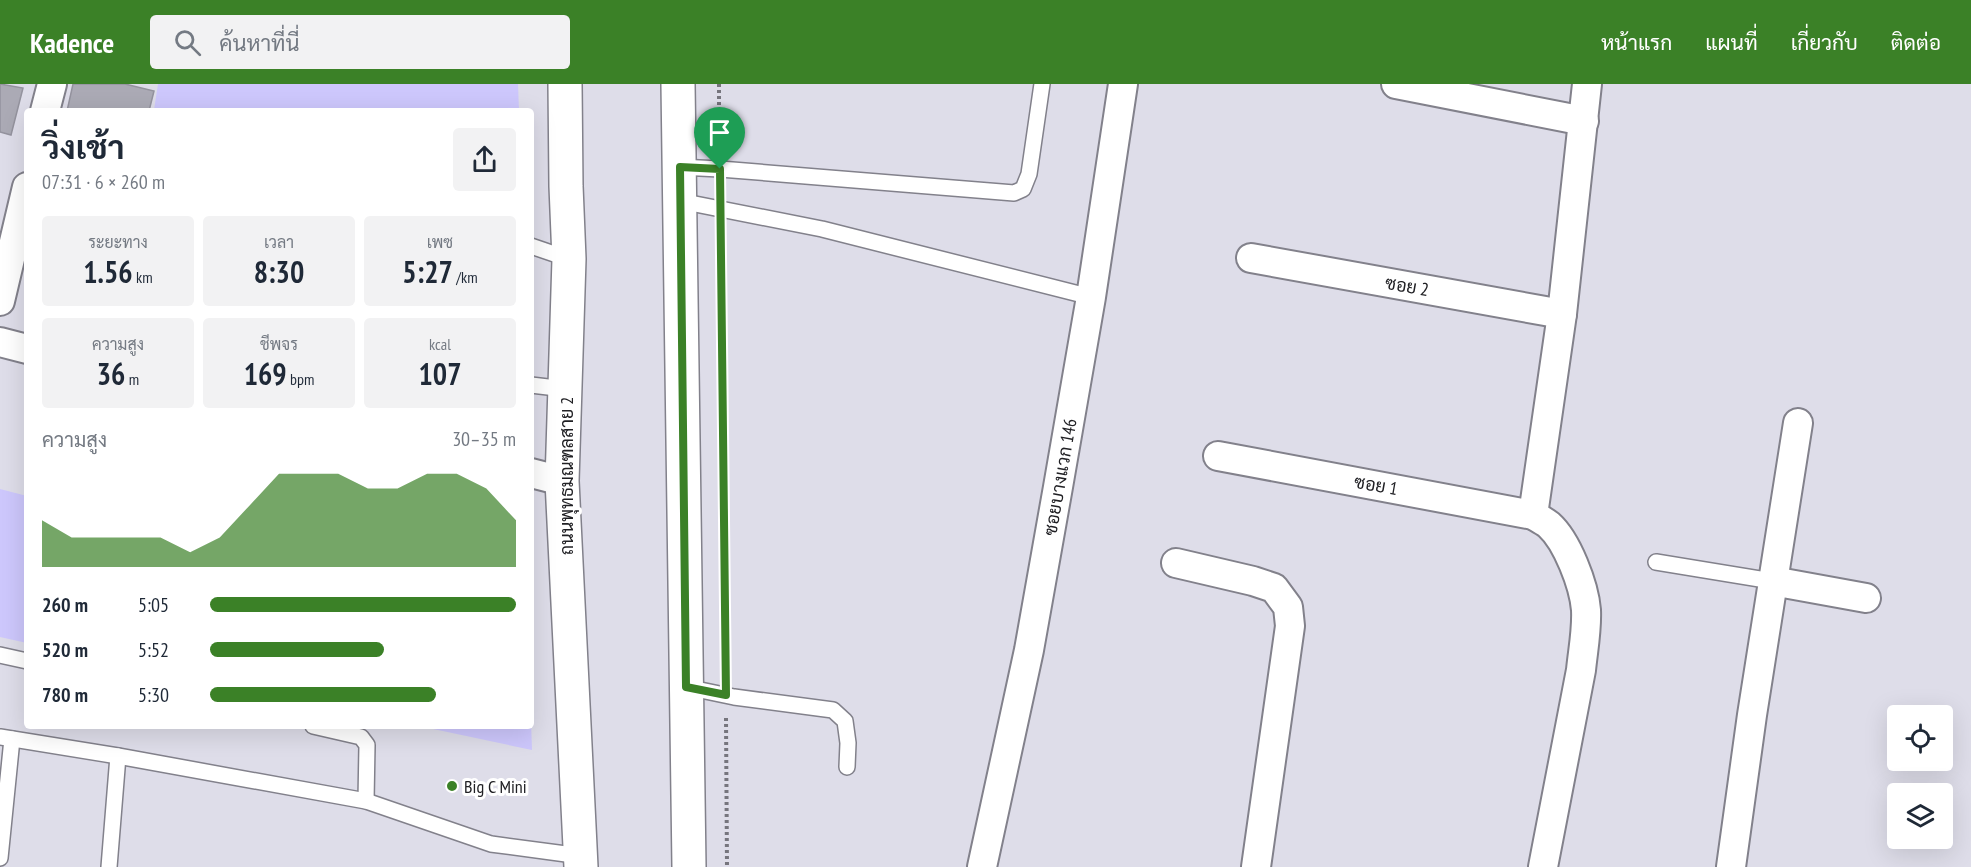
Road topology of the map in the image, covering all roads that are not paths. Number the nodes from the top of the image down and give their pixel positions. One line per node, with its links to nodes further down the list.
1 (52, 84): 8 (street)
2 (565, 84): 15 (main road, ถนนพุทธมณฑลสาย 2)
3 (678, 84): 10 (main road)
4 (1042, 84): 10 (lane)
5 (1123, 84): 16 (street, ซอยบางแวก 146)
6 (1396, 84): 9 (street)
7 (1587, 84): 9 (street)
8 (46, 108)
9 (1584, 121): 18 (street)
10 (680, 167): 12 (main road)
11 (24, 200): 17 (street)
12 (680, 201): 16 (lane); 33 (main road)
13 (534, 247): 15 (lane)
14 (1251, 258): 18 (street, ซอย 2)
15 (569, 259): 22 (main road, ถนนพุทธมณฑลสาย 2)
16 (1091, 297): 43 (street, ซอยบางแวก 146)
17 (0, 301)
18 (1562, 314): 26 (street)
19 (0, 342): 20 (street)
20 (24, 348)
21 (534, 385): 22 (lane)
22 (565, 389): 25 (main road, ถนนพุทธมณฑลสาย 2)
23 (1798, 423): 29 (street)
24 (1218, 456): 26 (street, ซอย 1)
25 (546, 477): 40 (main road, ถนนพุทธมณฑลสาย 2)
26 (1533, 515): 45 (street)
27 (1656, 562): 29 (lane)
28 (1176, 564): 44 (street)
29 (1772, 581): 30 (street); 46 (street)
30 (1866, 598)
31 (0, 655): 32 (lane)
32 (24, 660)
33 (686, 687): 37 (lane); 42 (main road)
34 (327, 729): 38 (lane)
35 (6, 738): 36 (lane); 39 (lane)
36 (118, 756): 38 (lane); 41 (lane)
37 (847, 767)
38 (366, 801): 40 (lane)
39 (0, 858)
40 (581, 862)
41 (109, 867)
42 (689, 867)
43 (982, 867)
44 (1256, 867)
45 (1543, 867)
46 (1731, 867)

